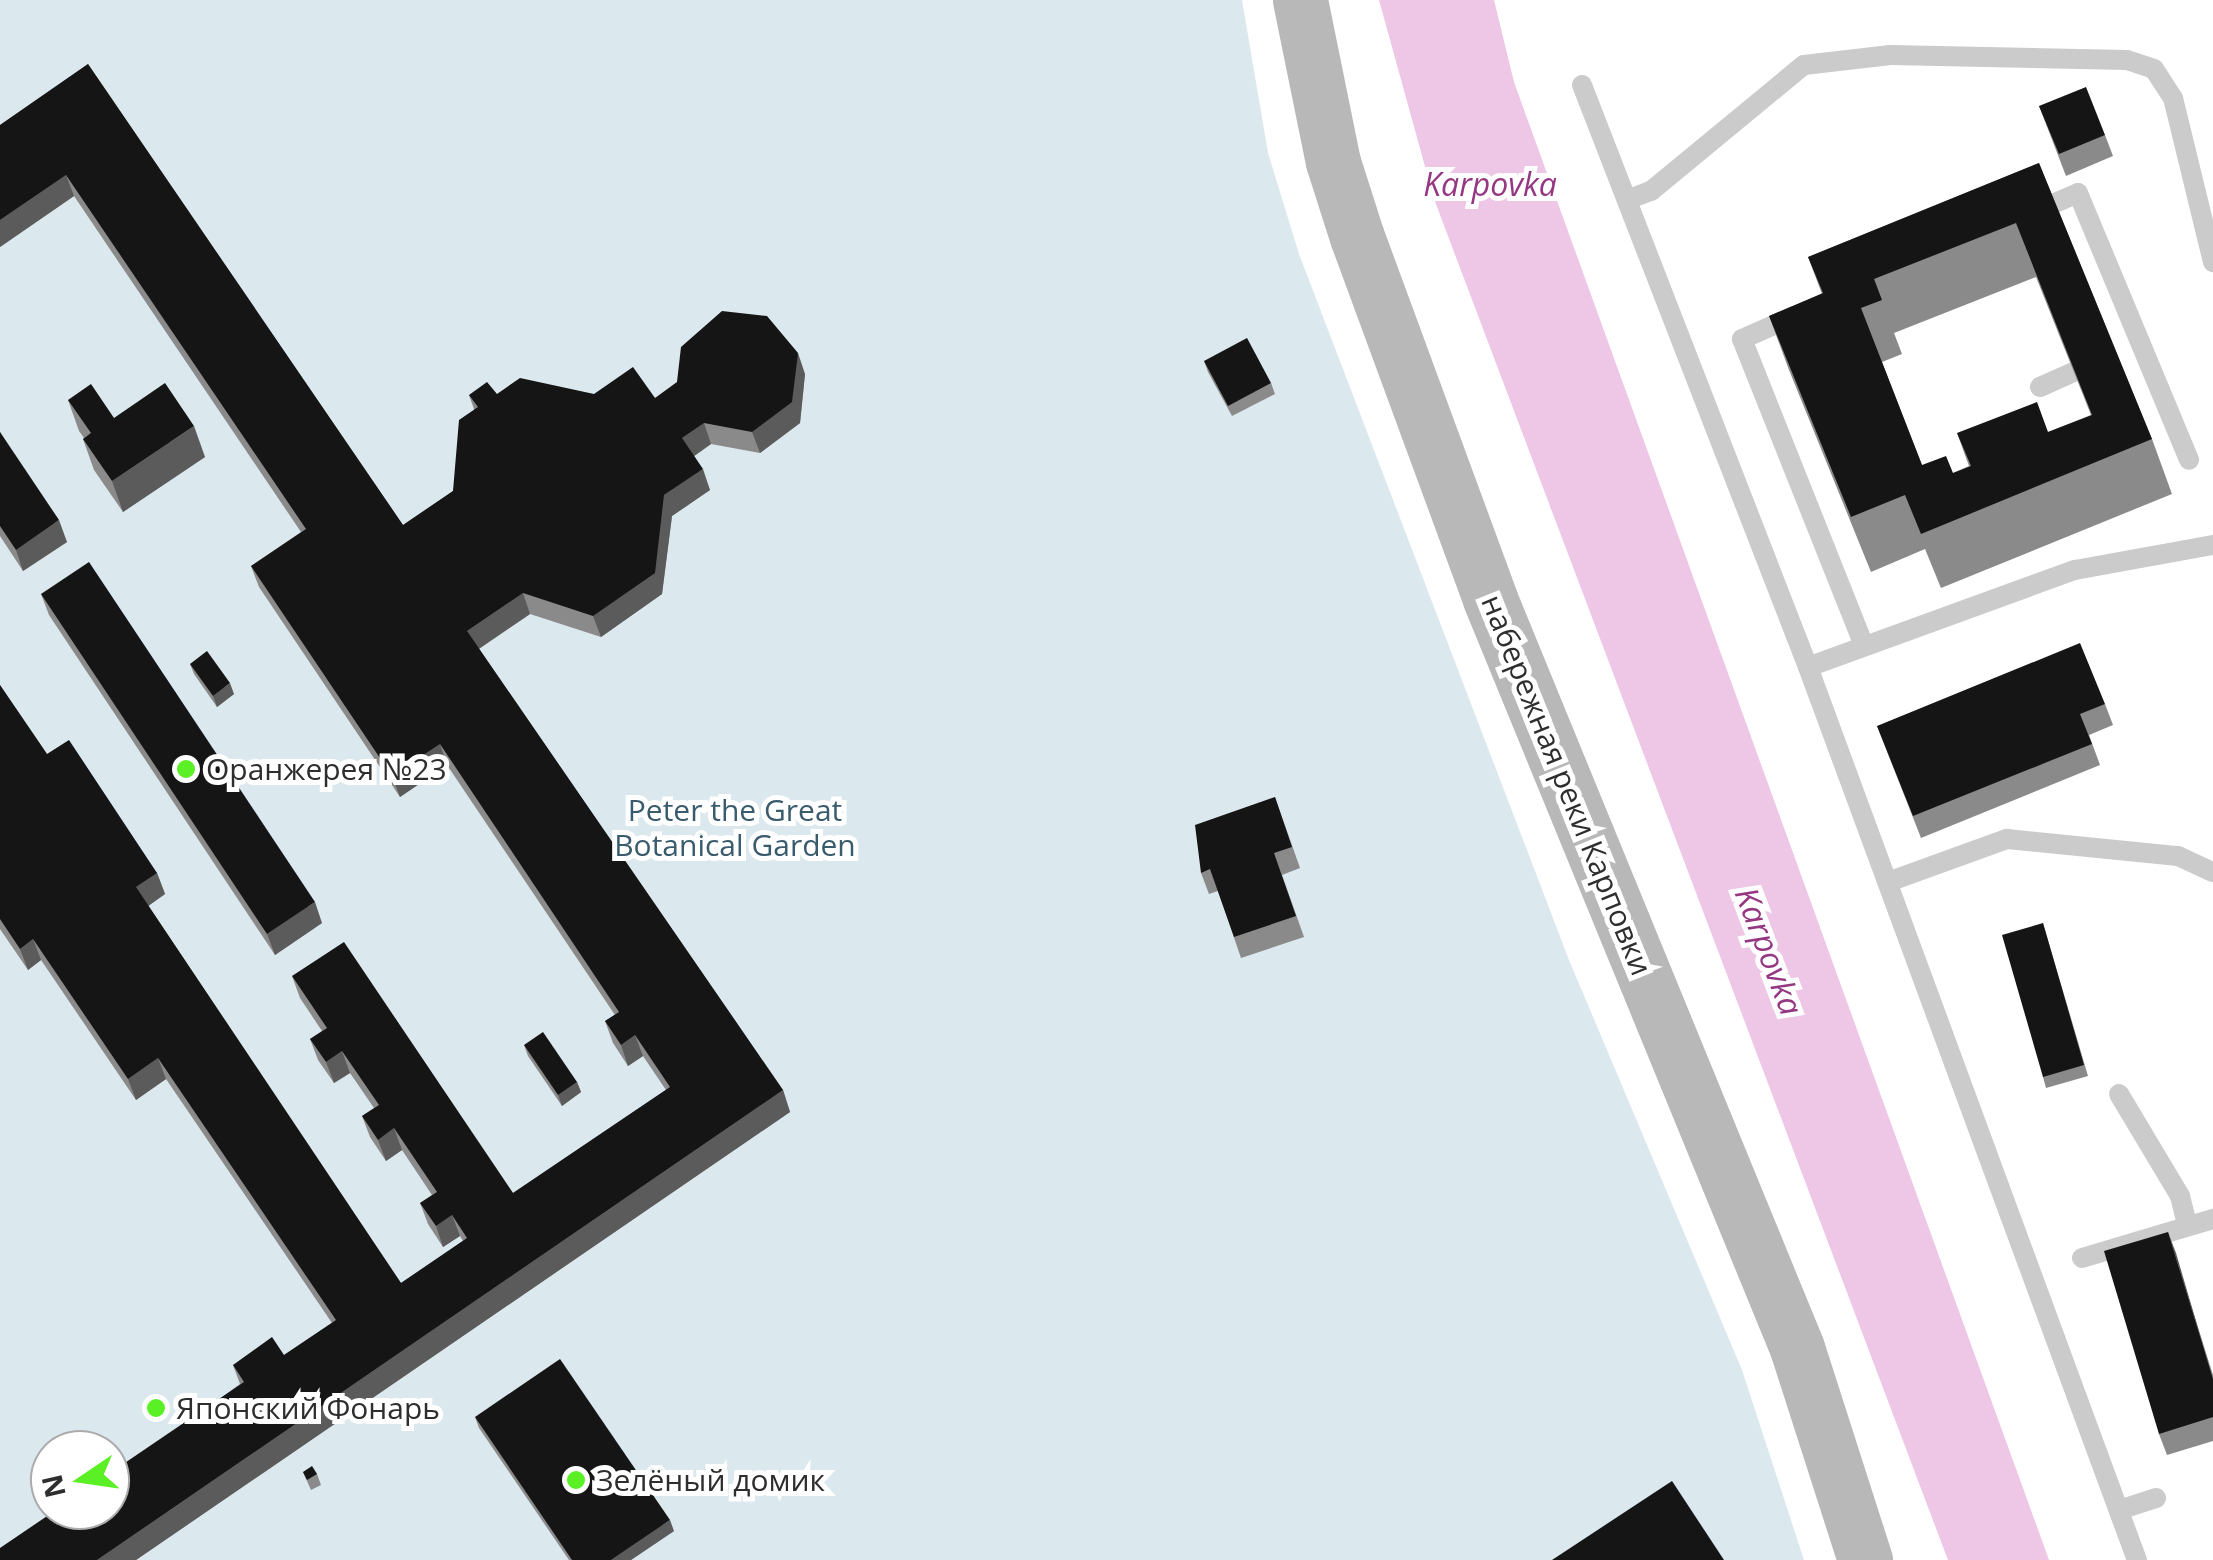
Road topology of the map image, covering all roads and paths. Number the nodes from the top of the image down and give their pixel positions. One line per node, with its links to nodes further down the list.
1 (1300, 0): 23 (street, набережная реки Карповки)
2 (1582, 85): 3 (lane)
3 (1627, 200): 5 (lane); 14 (lane)
4 (2007, 224): 7 (lane)
5 (2213, 262)
6 (1812, 308): 13 (lane)
7 (2140, 344): 8 (lane); 11 (lane)
8 (2116, 355)
9 (2074, 372): 10 (lane)
10 (2040, 387)
11 (2188, 460)
12 (2213, 546): 13 (lane)
13 (1864, 646): 14 (lane)
14 (1808, 667): 16 (lane)
15 (2213, 872): 16 (lane)
16 (1888, 882): 22 (lane)
17 (2118, 1094): 19 (lane)
18 (2213, 1219): 19 (lane)
19 (2187, 1224): 20 (lane)
20 (2082, 1258)
21 (2156, 1498): 22 (lane)
22 (2119, 1510): 24 (lane)
23 (1865, 1560)
24 (2137, 1560)

